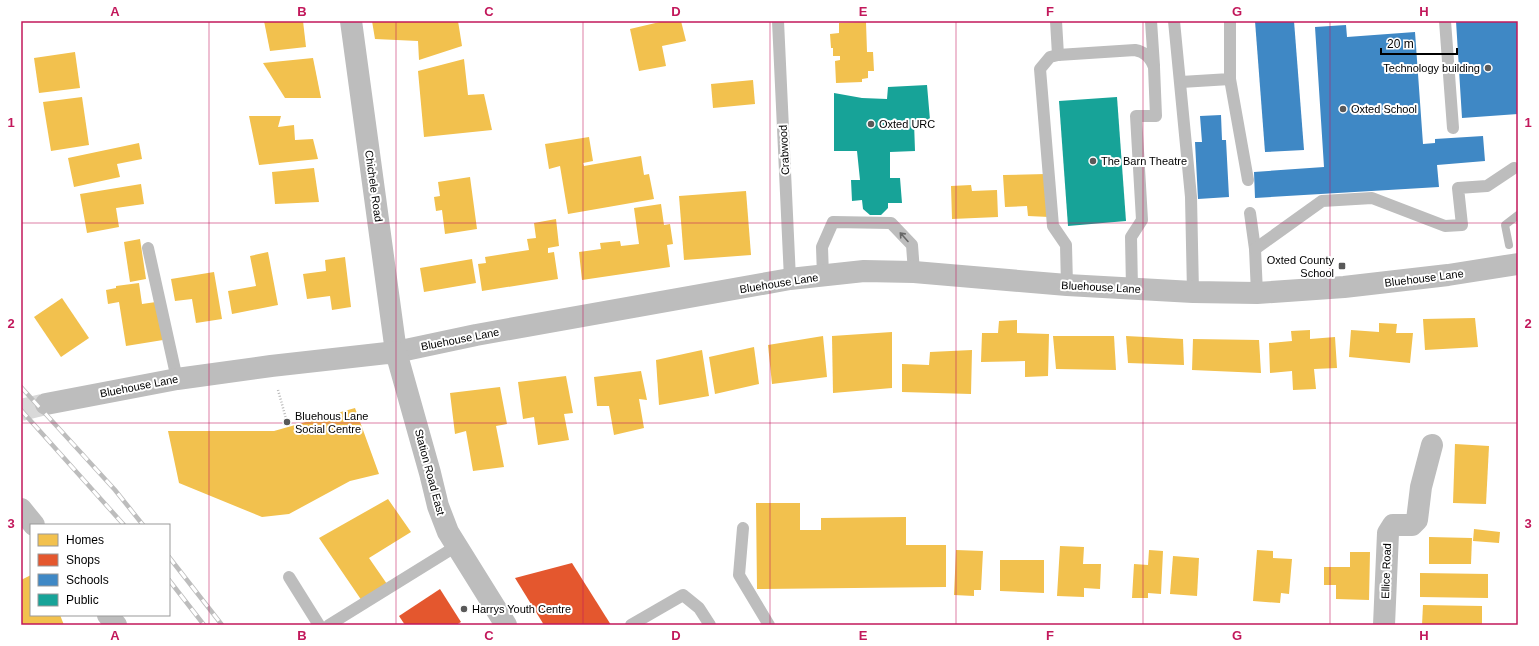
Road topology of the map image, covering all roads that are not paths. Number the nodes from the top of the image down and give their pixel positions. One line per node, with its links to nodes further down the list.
1 (351, 21): 26 (street, Chichele Road)
2 (778, 21): 21 (lane, Crabwood)
3 (1056, 21): 8 (lane)
4 (1151, 21): 9 (lane)
5 (1174, 21): 11 (lane)
6 (1230, 21): 10 (lane)
7 (1445, 21): 12 (lane)
8 (1058, 55): 9 (lane); 22 (lane)
9 (1154, 67): 23 (lane)
10 (1230, 79): 11 (lane); 14 (lane)
11 (1181, 82): 24 (lane)
12 (1453, 128)
13 (1514, 168): 17 (lane)
14 (1248, 180)
15 (1250, 213): 17 (lane)
16 (148, 248): 27 (lane)
17 (1255, 249): 25 (lane)
18 (1518, 264): 25 (street, Bluehouse Lane)
19 (914, 272): 20 (street, Bluehouse Lane); 20 (lane, one-way to 20); 22 (street, Bluehouse Lane)
20 (823, 276): 21 (street, Bluehouse Lane)
21 (790, 279): 26 (street, Bluehouse Lane)
22 (1067, 285): 23 (street, Bluehouse Lane)
23 (1132, 288): 24 (street, Bluehouse Lane)
24 (1193, 292): 25 (street, Bluehouse Lane)
25 (1257, 293)
26 (396, 352): 27 (street, Bluehouse Lane); 33 (street, Station Road East)
27 (177, 379): 28 (street, Bluehouse Lane)
28 (46, 404)
29 (1432, 444): 43 (street, Ellice Road)
30 (21, 509): 31 (street)
31 (33, 524)
32 (743, 528): 42 (lane)
33 (456, 547): 38 (lane); 39 (street, Station Road East)
34 (289, 577): 37 (lane)
35 (109, 616): 36 (street)
36 (116, 625)
37 (319, 625)
38 (329, 625)
39 (506, 625)
40 (631, 625): 41 (lane)
41 (710, 625)
42 (769, 625)
43 (1384, 625)

